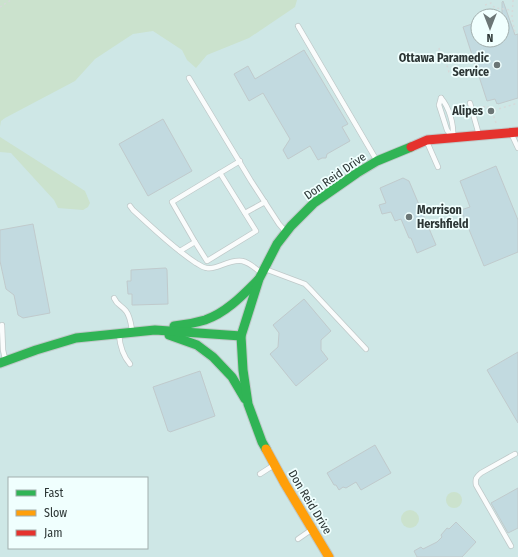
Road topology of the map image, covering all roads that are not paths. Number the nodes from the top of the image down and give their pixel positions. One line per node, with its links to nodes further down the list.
1 (298, 26): 10 (lane)
2 (189, 78): 9 (lane)
3 (470, 103): 5 (lane)
4 (515, 133): 5 (street, Don Reid Drive); 8 (lane)
5 (479, 136): 6 (street, Don Reid Drive)
6 (453, 138): 6 (lane); 7 (street, Don Reid Drive)
7 (427, 140): 10 (street, Don Reid Drive); 11 (lane)
8 (518, 148)
9 (240, 161): 12 (lane); 13 (lane)
10 (377, 161): 16 (street, Don Reid Drive)
11 (438, 167)
12 (220, 173): 15 (lane); 17 (lane)
13 (265, 202): 15 (lane); 16 (lane)
14 (130, 206): 18 (lane)
15 (245, 214): 17 (lane)
16 (286, 232): 19 (street, Don Reid Drive)
17 (195, 242): 18 (lane)
18 (180, 251): 19 (lane)
19 (261, 273): 22 (street); 25 (street, Don Reid Drive); 26 (lane)
20 (114, 298): 23 (lane)
21 (2, 325): 27 (lane)
22 (154, 330): 23 (street); 25 (street); 29 (street)
23 (132, 332): 24 (street)
24 (119, 334): 27 (street); 28 (lane)
25 (241, 336): 29 (street, Don Reid Drive)
26 (366, 349)
27 (3, 362)
28 (130, 364)
29 (248, 404): 31 (street, Don Reid Drive)
30 (515, 454): 35 (lane)
31 (275, 465): 32 (lane); 33 (street, Don Reid Drive)
32 (260, 474)
33 (312, 530): 34 (lane); 36 (street, Don Reid Drive)
34 (298, 539)
35 (511, 546)
36 (329, 557)

